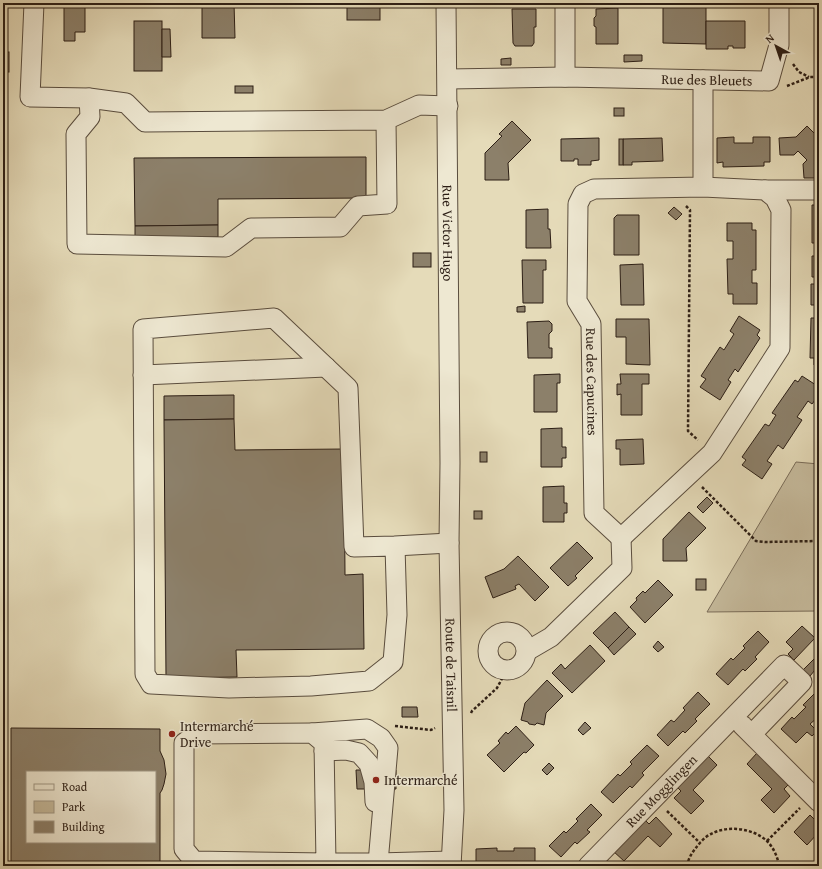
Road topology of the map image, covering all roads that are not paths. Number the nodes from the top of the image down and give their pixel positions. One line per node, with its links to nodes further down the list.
1 (34, 3): 8 (street)
2 (446, 3): 6 (street, Rue Victor Hugo)
3 (565, 3): 5 (street)
4 (780, 3): 7 (street, Rue des Bleuets)
5 (565, 77): 6 (street, Rue des Bleuets); 7 (street, Rue des Bleuets)
6 (448, 79): 9 (street, Rue Victor Hugo)
7 (703, 80): 11 (street)
8 (90, 98): 10 (street); 10 (street)
9 (448, 106): 10 (street); 16 (street, Rue Victor Hugo)
10 (386, 120)
11 (702, 187): 12 (street, Rue des Capucines); 17 (street, Rue des Capucines)
12 (765, 190): 13 (street, Rue des Capucines); 17 (street)
13 (819, 190)
14 (326, 367): 15 (street); 15 (street); 19 (street)
15 (144, 375): 19 (street)
16 (450, 463): 18 (street, Route de Taisnil)
17 (621, 538): 20 (street)
18 (449, 542): 19 (street); 28 (street, Route de Taisnil)
19 (395, 546)
20 (527, 651): 20 (street)
21 (733, 716): 23 (street); 23 (street, Rue Mogglingen); 30 (street, Rue Mogglingen)
22 (312, 733): 24 (street); 27 (street); 29 (street)
23 (752, 734): 25 (street)
24 (324, 752): 26 (street); 27 (street)
25 (816, 799)
26 (326, 863): 27 (street); 29 (street)
27 (378, 863): 28 (street)
28 (451, 863)
29 (299, 865)
30 (588, 866)

